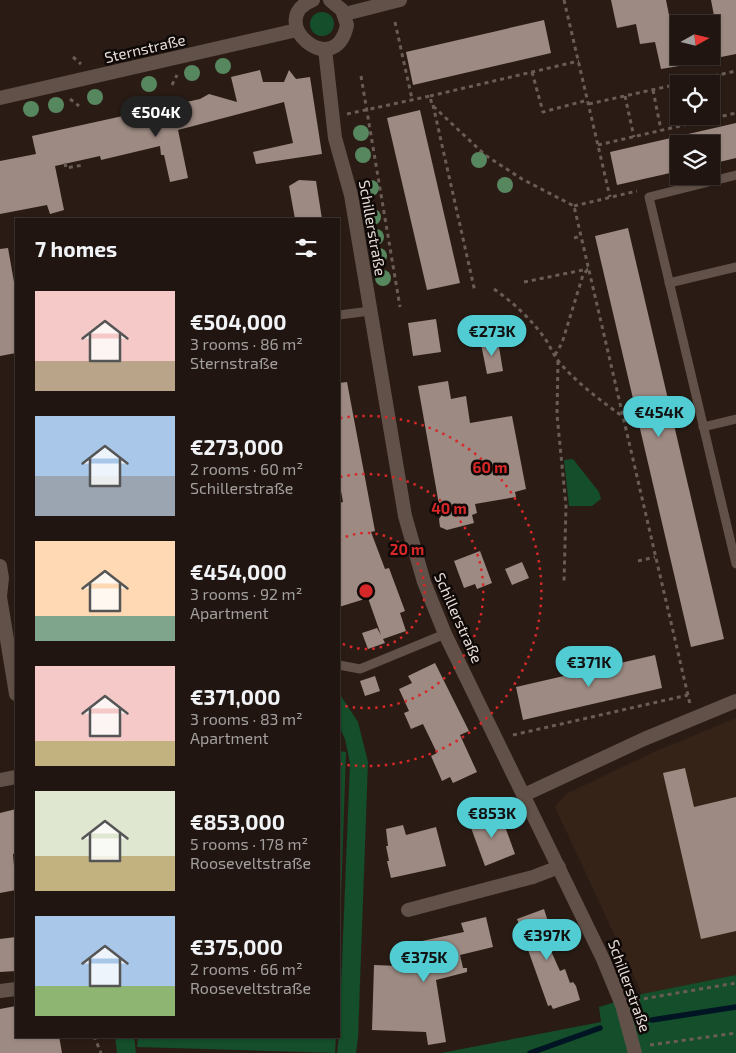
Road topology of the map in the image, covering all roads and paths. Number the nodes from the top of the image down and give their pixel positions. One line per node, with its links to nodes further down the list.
1 (313, 0): 7 (street)
2 (330, 0): 5 (street)
3 (400, 0): 5 (street)
4 (564, 0): 9 (path)
5 (345, 14): 8 (street)
6 (395, 22): 17 (path)
7 (297, 30): 8 (street); 16 (street, Sternstraße)
8 (325, 49): 22 (street, Schillerstraße)
9 (578, 61): 11 (path); 18 (path)
10 (736, 71): 13 (path)
11 (532, 72): 14 (path); 18 (path)
12 (361, 76): 20 (path)
13 (653, 90): 15 (path); 23 (path)
14 (430, 96): 17 (path); 19 (path)
15 (625, 96): 18 (path); 24 (path)
16 (0, 98)
17 (412, 99): 20 (path)
18 (588, 102): 25 (path)
19 (432, 105): 31 (path); 39 (path)
20 (367, 111): 22 (path); 40 (path)
21 (736, 113): 23 (path)
22 (332, 117): 41 (street, Schillerstraße)
23 (661, 130): 24 (path)
24 (634, 137): 25 (path)
25 (598, 145): 30 (path)
26 (65, 163): 27 (path)
27 (83, 165)
28 (736, 175): 29 (lane)
29 (649, 197): 30 (path); 37 (lane)
30 (610, 198): 31 (path)
31 (574, 206): 32 (path)
32 (581, 236): 33 (path); 35 (path)
33 (574, 238)
34 (736, 267): 37 (lane)
35 (588, 268): 36 (path); 43 (path); 45 (path)
36 (524, 282)
37 (669, 283): 47 (lane)
38 (494, 288): 43 (path)
39 (475, 292)
40 (400, 307)
41 (370, 311): 42 (lane); 54 (street, Schillerstraße)
42 (340, 315)
43 (555, 355): 44 (path)
44 (558, 361): 45 (path); 52 (path)
45 (623, 417): 48 (path)
46 (736, 419): 47 (lane)
47 (703, 427): 50 (lane)
48 (655, 557): 49 (path); 57 (path)
49 (638, 561)
50 (736, 564)
51 (0, 566): 53 (street)
52 (564, 584)
53 (0, 597): 56 (street)
54 (445, 634): 55 (lane); 60 (street, Schillerstraße)
55 (340, 666)
56 (15, 688)
57 (688, 695): 59 (path); 60 (path)
58 (736, 700): 59 (street)
59 (694, 717): 63 (street)
60 (496, 739): 63 (street, Schillerstraße)
61 (15, 777): 62 (street)
62 (0, 780)
63 (524, 796): 64 (street, Schillerstraße)
64 (558, 866): 65 (street); 69 (street, Schillerstraße)
65 (408, 910)
66 (736, 983): 69 (path)
67 (15, 989): 68 (street)
68 (0, 991)
69 (622, 1005): 72 (street, Schillerstraße)
70 (736, 1033): 72 (path)
71 (95, 1038): 73 (path)
72 (634, 1051)
73 (101, 1053)

